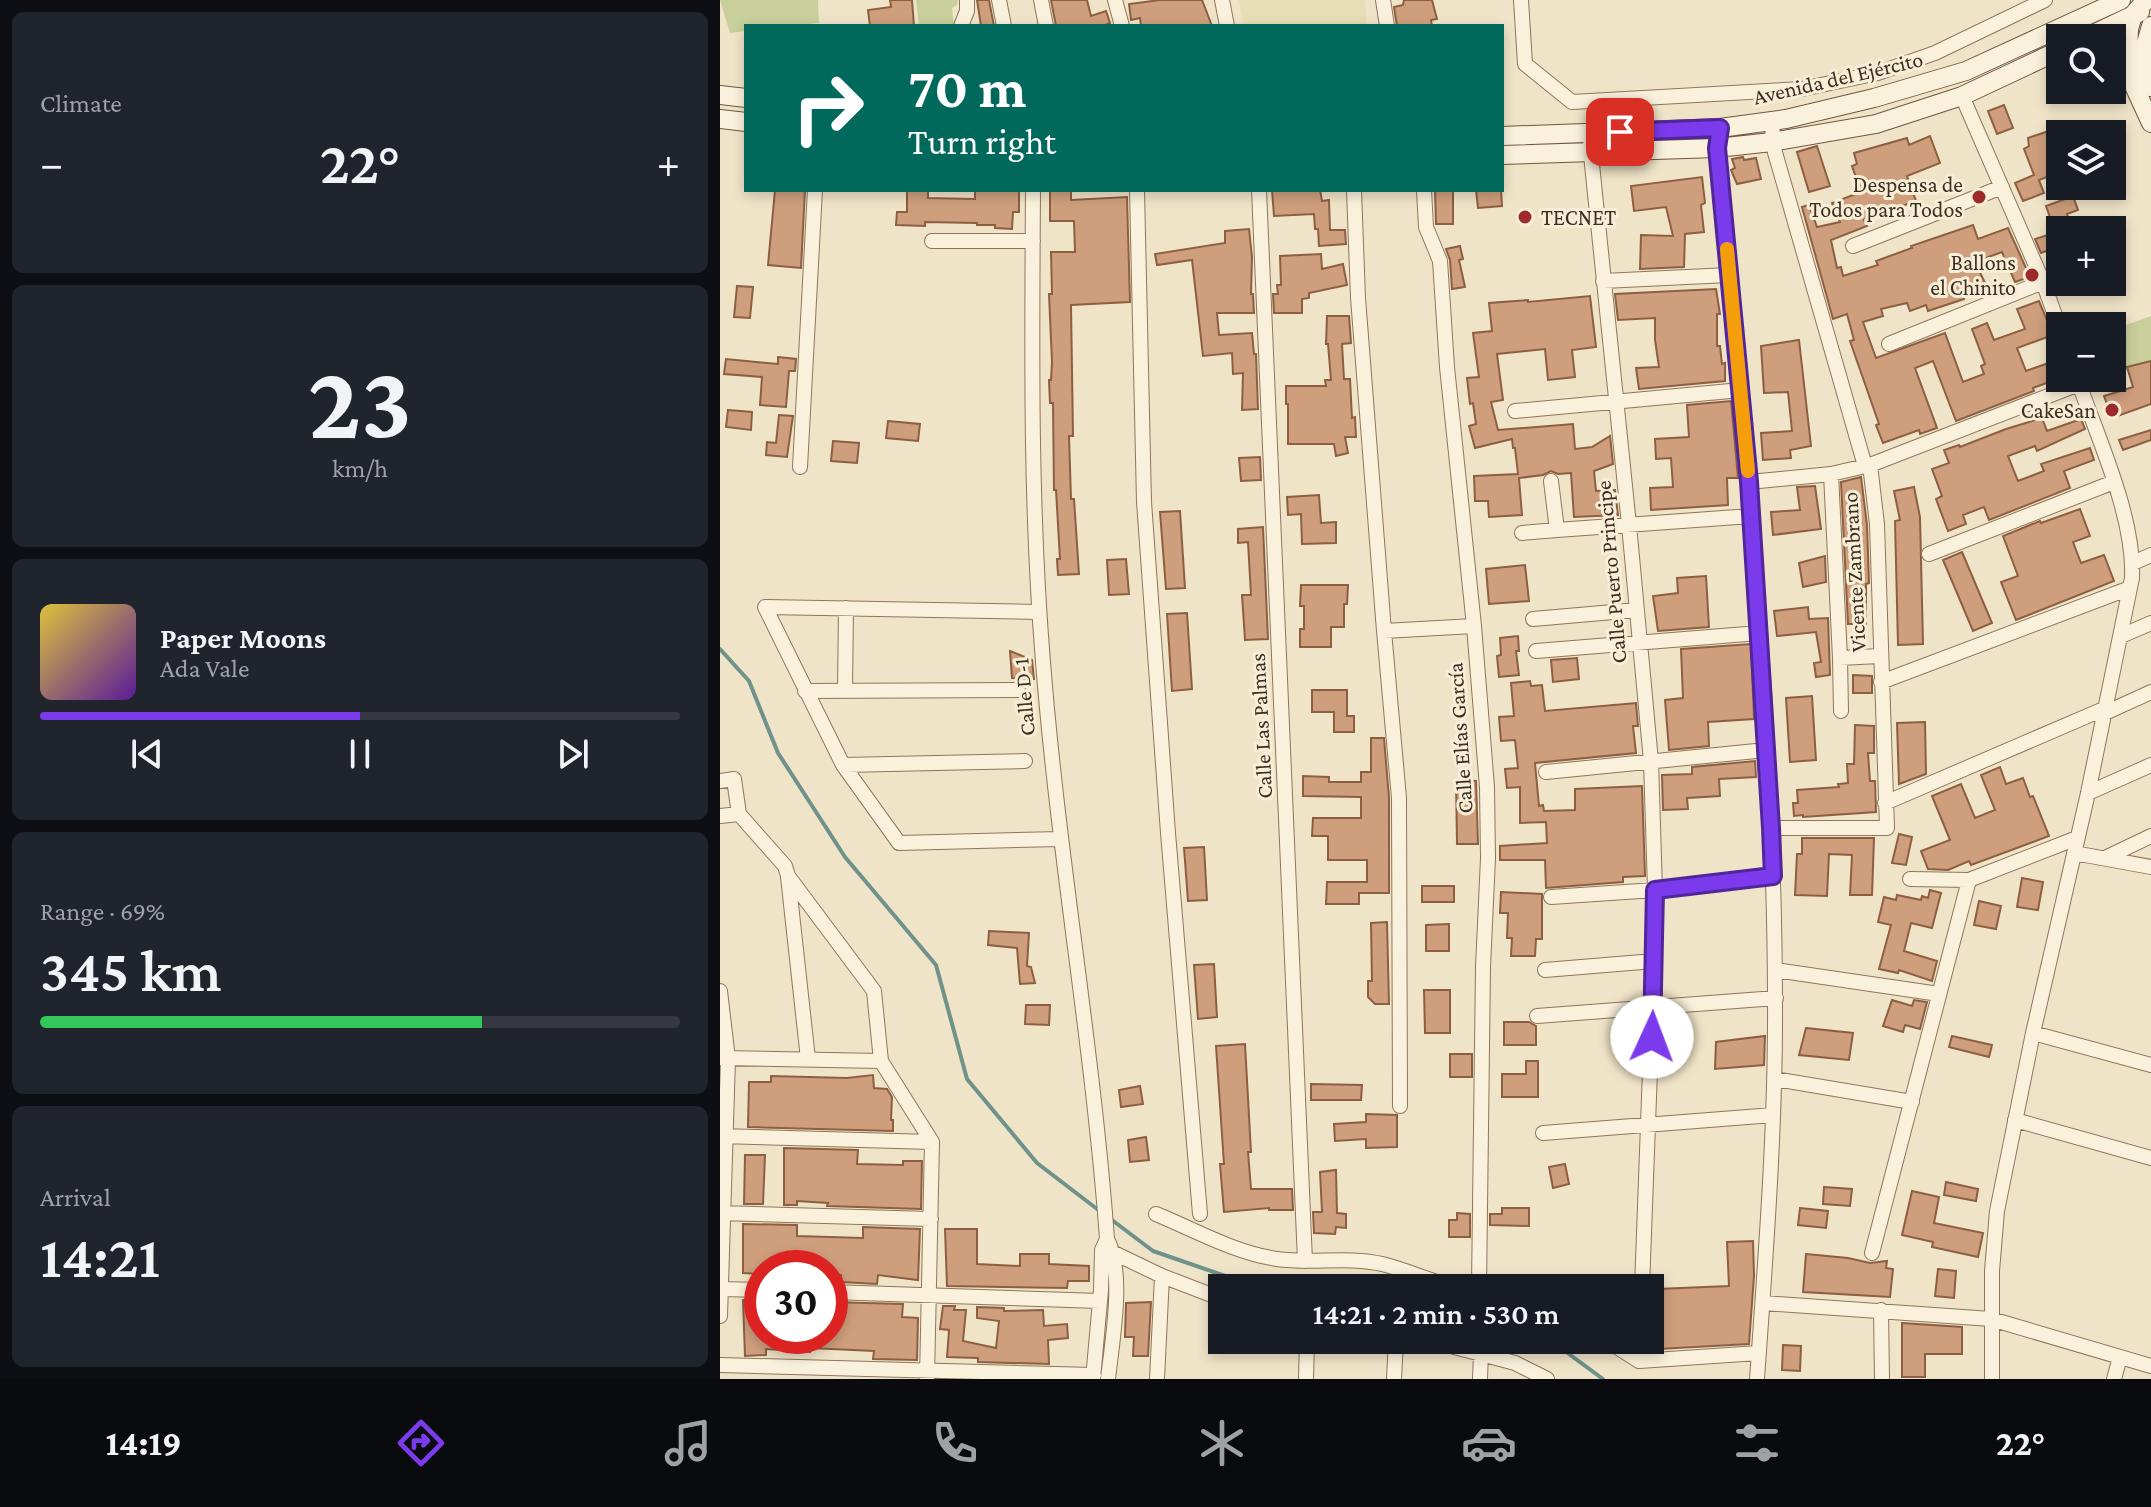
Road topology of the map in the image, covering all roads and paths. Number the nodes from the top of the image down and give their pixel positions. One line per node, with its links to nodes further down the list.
1 (967, 0): 13 (street)
2 (999, 0): 14 (street)
3 (1041, 0): 15 (street)
4 (1115, 0): 16 (street)
5 (1222, 0): 17 (street)
6 (1383, 0): 18 (street)
7 (1521, 0): 8 (street)
8 (2045, 0)
9 (2121, 0): 19 (main road, Avenida del Ejército)
10 (2146, 0): 12 (main road)
11 (2151, 6): 12 (main road)
12 (2133, 15): 20 (main road); 22 (main road)
13 (962, 24)
14 (1004, 24)
15 (1046, 24)
16 (1121, 24)
17 (1227, 24)
18 (1387, 24)
19 (2070, 24)
20 (2123, 24)
21 (2151, 26): 27 (main road)
22 (2126, 30)
23 (2046, 35): 33 (main road, Avenida del Ejército)
24 (2046, 58): 30 (main road, Avenida del Ejército)
25 (2126, 61): 27 (main road)
26 (2126, 67): 27 (main road)
27 (2136, 72): 28 (main road); 35 (main road)
28 (2151, 87)
29 (720, 95): 31 (main road)
30 (1962, 96): 39 (main road, Avenida del Ejército); 42 (street)
31 (744, 98)
32 (720, 119): 34 (main road)
33 (1773, 121): 36 (main road, Avenida del Ejército); 39 (street, Vicente Zambrano)
34 (744, 122)
35 (2151, 123)
36 (1720, 128): 38 (main road, Avenida del Ejército); 40 (street)
37 (1504, 136): 38 (main road, Avenida del Ejército)
38 (1590, 142): 40 (main road, Avenida del Ejército); 41 (main road, Avenida del Ejército); 53 (street, Calle Puerto Principe)
39 (1772, 142): 40 (main road, Avenida del Ejército); 62 (street, Vicente Zambrano)
40 (1717, 148): 52 (street)
41 (1504, 155)
42 (2002, 187): 51 (street); 54 (street)
43 (815, 192): 63 (street)
44 (1033, 192): 50 (street, Calle D-1)
45 (1137, 192): 144 (street)
46 (1259, 192): 148 (street, Calle Las Palmas)
47 (1354, 192): 82 (street)
48 (1424, 192): 81 (street, Calle Elías García)
49 (932, 241): 50 (street)
50 (1033, 241): 78 (street, Calle D-1)
51 (1853, 246)
52 (1729, 275): 53 (street); 57 (street)
53 (1603, 281): 60 (street, Calle Puerto Principe)
54 (2043, 282): 55 (street); 56 (street)
55 (2054, 312)
56 (1889, 344)
57 (1741, 390): 60 (street); 66 (street)
58 (2051, 392): 62 (street)
59 (2082, 392): 67 (street)
60 (1616, 401): 61 (street); 69 (street, Calle Puerto Principe)
61 (1515, 411)
62 (1868, 466): 64 (street); 87 (street, Vicente Zambrano)
63 (800, 467)
64 (1831, 474): 66 (street); 88 (street)
65 (1551, 481): 70 (street)
66 (1749, 482): 68 (street)
67 (2114, 482): 72 (street); 74 (street)
68 (1751, 516): 69 (street); 83 (street)
69 (1629, 525): 70 (street); 77 (street, Calle Puerto Principe)
70 (1557, 530): 71 (street)
71 (1522, 533)
72 (1929, 554)
73 (2151, 555): 74 (street)
74 (2133, 563): 75 (street)
75 (2130, 588): 84 (street); 89 (street)
76 (846, 608): 78 (street); 90 (street); 92 (street)
77 (1636, 610): 79 (street); 85 (street, Calle Puerto Principe)
78 (1039, 612): 109 (street, Calle D-1)
79 (1533, 619)
80 (2151, 623): 84 (street)
81 (1474, 626): 82 (street); 150 (street, Calle Elías García)
82 (1384, 631): 134 (street)
83 (1759, 633): 85 (street); 96 (street)
84 (2121, 636): 95 (street)
85 (1639, 642): 86 (street); 98 (street, Calle Puerto Principe)
86 (1536, 651)
87 (1879, 656): 88 (street); 89 (street, Vicente Zambrano)
88 (1840, 658): 94 (street)
89 (1881, 682): 104 (street, Vicente Zambrano)
90 (845, 690): 91 (street); 92 (street)
91 (1018, 690)
92 (805, 691): 99 (street)
93 (2151, 692): 95 (street)
94 (1841, 711)
95 (2105, 711): 103 (street); 104 (street)
96 (1766, 750): 98 (street); 107 (street)
97 (1025, 761): 99 (street)
98 (1651, 761): 101 (street); 117 (street, Calle Puerto Principe)
99 (843, 765): 109 (street)
100 (2151, 765): 103 (street)
101 (1546, 772)
102 (720, 781): 105 (street)
103 (2088, 793): 110 (street)
104 (1885, 803): 107 (street, Vicente Zambrano)
105 (739, 814): 106 (street); 113 (street)
106 (720, 816)
107 (1771, 828): 114 (street)
108 (2151, 836): 111 (street)
109 (1061, 839): 146 (street, Calle D-1)
110 (2076, 846): 111 (street); 116 (street); 127 (street)
111 (2105, 858): 112 (street)
112 (2151, 867)
113 (788, 876): 129 (street); 130 (street)
114 (1773, 876): 117 (street); 121 (street)
115 (1910, 879): 116 (street)
116 (1969, 880): 123 (street)
117 (1655, 890): 118 (street); 119 (street, Calle Puerto Principe)
118 (1551, 897)
119 (1654, 961): 120 (street); 125 (street, Calle Puerto Principe)
120 (1545, 970)
121 (1775, 970): 123 (street); 124 (street)
122 (720, 991): 128 (street)
123 (1939, 994): 133 (street)
124 (1776, 998): 125 (street); 132 (street)
125 (1653, 1008): 126 (street); 137 (street, Calle Puerto Principe)
126 (1537, 1016)
127 (2033, 1033): 131 (street); 136 (street)
128 (724, 1058): 129 (street); 139 (street)
129 (808, 1059): 130 (street)
130 (881, 1061): 140 (street)
131 (2151, 1065)
132 (1775, 1079): 133 (street); 135 (street)
133 (1912, 1102): 147 (street)
134 (1400, 1106)
135 (1773, 1115): 137 (street); 159 (street)
136 (2015, 1120): 141 (street); 162 (street)
137 (1649, 1124): 138 (street); 151 (street, Calle Puerto Principe)
138 (1543, 1133)
139 (723, 1136): 140 (street); 142 (street)
140 (932, 1142): 145 (street)
141 (2151, 1158)
142 (722, 1213): 145 (street); 153 (street)
143 (1156, 1214): 148 (street)
144 (1200, 1214)
145 (931, 1219): 156 (street)
146 (1109, 1246): 152 (street); 158 (street); 175 (street)
147 (1872, 1253)
148 (1305, 1261): 149 (street)
149 (1415, 1274)
150 (1479, 1274)
151 (1643, 1274)
152 (1162, 1276): 157 (street); 176 (street)
153 (720, 1289): 154 (street); 161 (street)
154 (744, 1290)
155 (848, 1292): 156 (street)
156 (929, 1294): 158 (street); 174 (street)
157 (1208, 1294)
158 (1100, 1301): 175 (street)
159 (1763, 1303): 160 (street); 163 (street)
160 (1881, 1310): 162 (street); 182 (street)
161 (720, 1316)
162 (1991, 1319): 170 (street); 183 (street)
163 (1759, 1353): 171 (street); 181 (street)
164 (1307, 1354): 177 (street)
165 (1395, 1354): 178 (street)
166 (1481, 1354): 179 (street)
167 (1484, 1354): 180 (street)
168 (1628, 1354): 171 (street)
169 (1639, 1354): 171 (street)
170 (2120, 1357): 173 (street); 184 (street)
171 (1639, 1361)
172 (720, 1365): 174 (street)
173 (2151, 1366)
174 (927, 1376): 175 (street)
175 (1098, 1378)
176 (1157, 1379)
177 (1306, 1379)
178 (1394, 1379)
179 (1480, 1379)
180 (1547, 1379)
181 (1757, 1379)
182 (1882, 1379)
183 (1992, 1379)
184 (2114, 1379)

